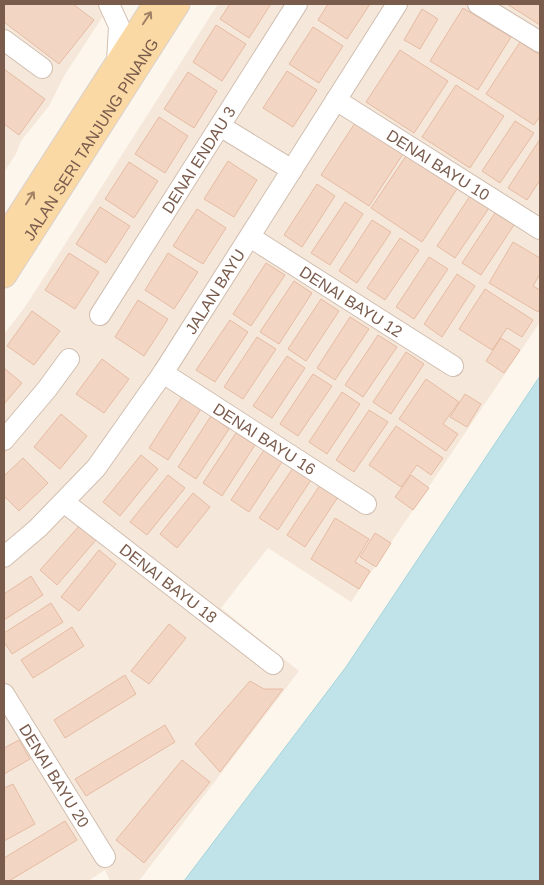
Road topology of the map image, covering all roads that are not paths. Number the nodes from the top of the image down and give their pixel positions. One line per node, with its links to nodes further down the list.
1 (109, 4): 2 (street); 10 (street)
2 (125, 4)
3 (156, 4): 10 (main road, JALAN SERI TANJUNG PINANG, one-way to 3)
4 (177, 4): 18 (main road, JALAN SERI TANJUNG PINANG)
5 (298, 4): 13 (street, DENAI ENDAU 3)
6 (397, 4): 12 (street, JALAN BAYU)
7 (478, 4): 9 (street)
8 (4, 40): 11 (street)
9 (540, 42)
10 (117, 62): 17 (main road, JALAN SERI TANJUNG PINANG, one-way to 10)
11 (42, 68)
12 (336, 100): 14 (street, JALAN BAYU); 15 (street, DENAI BAYU 10)
13 (220, 126): 14 (street); 19 (street, DENAI ENDAU 3)
14 (292, 170): 16 (street, JALAN BAYU)
15 (540, 229)
16 (250, 237): 21 (street, DENAI BAYU 12); 22 (street, JALAN BAYU)
17 (4, 240)
18 (4, 275)
19 (100, 315)
20 (69, 359): 23 (street)
21 (453, 366)
22 (163, 373): 24 (street, JALAN BAYU); 25 (street, DENAI BAYU 16)
23 (4, 440)
24 (65, 503): 26 (street, JALAN BAYU); 27 (street, DENAI BAYU 18)
25 (366, 504)
26 (4, 557)
27 (272, 664)
28 (4, 694): 29 (street, DENAI BAYU 20)
29 (105, 858)

